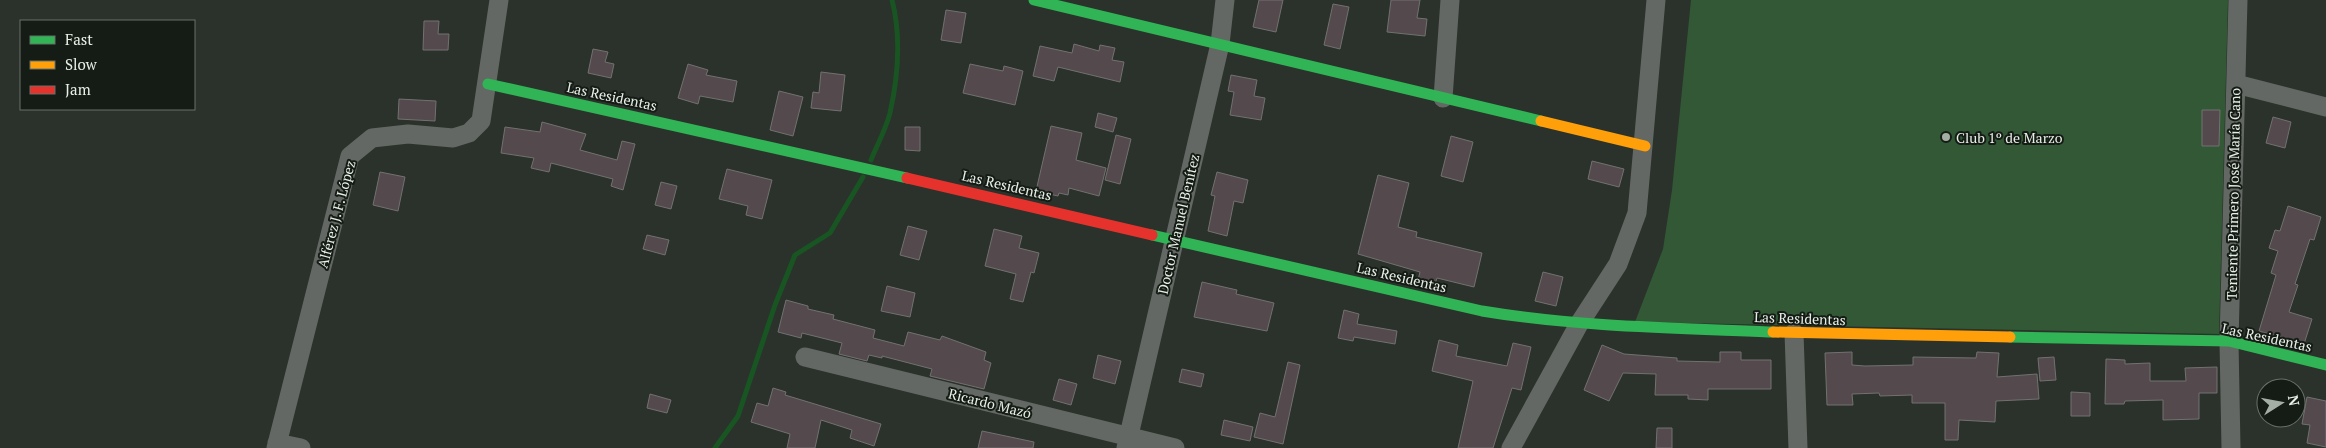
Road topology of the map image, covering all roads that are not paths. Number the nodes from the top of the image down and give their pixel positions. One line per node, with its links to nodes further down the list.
1 (499, 0): 8 (street, Alférez J. F. López)
2 (1034, 0): 7 (street)
3 (1225, 0): 7 (street, Doctor Manuel Benítez)
4 (1450, 0): 10 (street)
5 (1656, 0): 12 (street)
6 (2238, 0): 9 (street, Teniente Primero José María Cano)
7 (1220, 44): 10 (street); 13 (street, Doctor Manuel Benítez)
8 (488, 84): 13 (street, Las Residentas); 20 (street, Alférez J. F. López)
9 (2236, 84): 11 (street); 16 (street, Teniente Primero José María Cano)
10 (1443, 98): 12 (street)
11 (2326, 107)
12 (1645, 146): 14 (street)
13 (1174, 240): 14 (street, Las Residentas); 19 (street, Doctor Manuel Benítez)
14 (1579, 324): 15 (street, Las Residentas); 23 (street)
15 (1794, 333): 16 (street, Las Residentas); 24 (street)
16 (2229, 342): 18 (street, Las Residentas); 25 (street, Teniente Primero José María Cano)
17 (805, 357): 19 (street, Ricardo Mazó)
18 (2326, 365)
19 (1127, 443): 22 (street, Ricardo Mazó)
20 (277, 445): 21 (street)
21 (301, 448)
22 (1175, 448)
23 (1512, 448)
24 (1798, 448)
25 (2231, 448)

